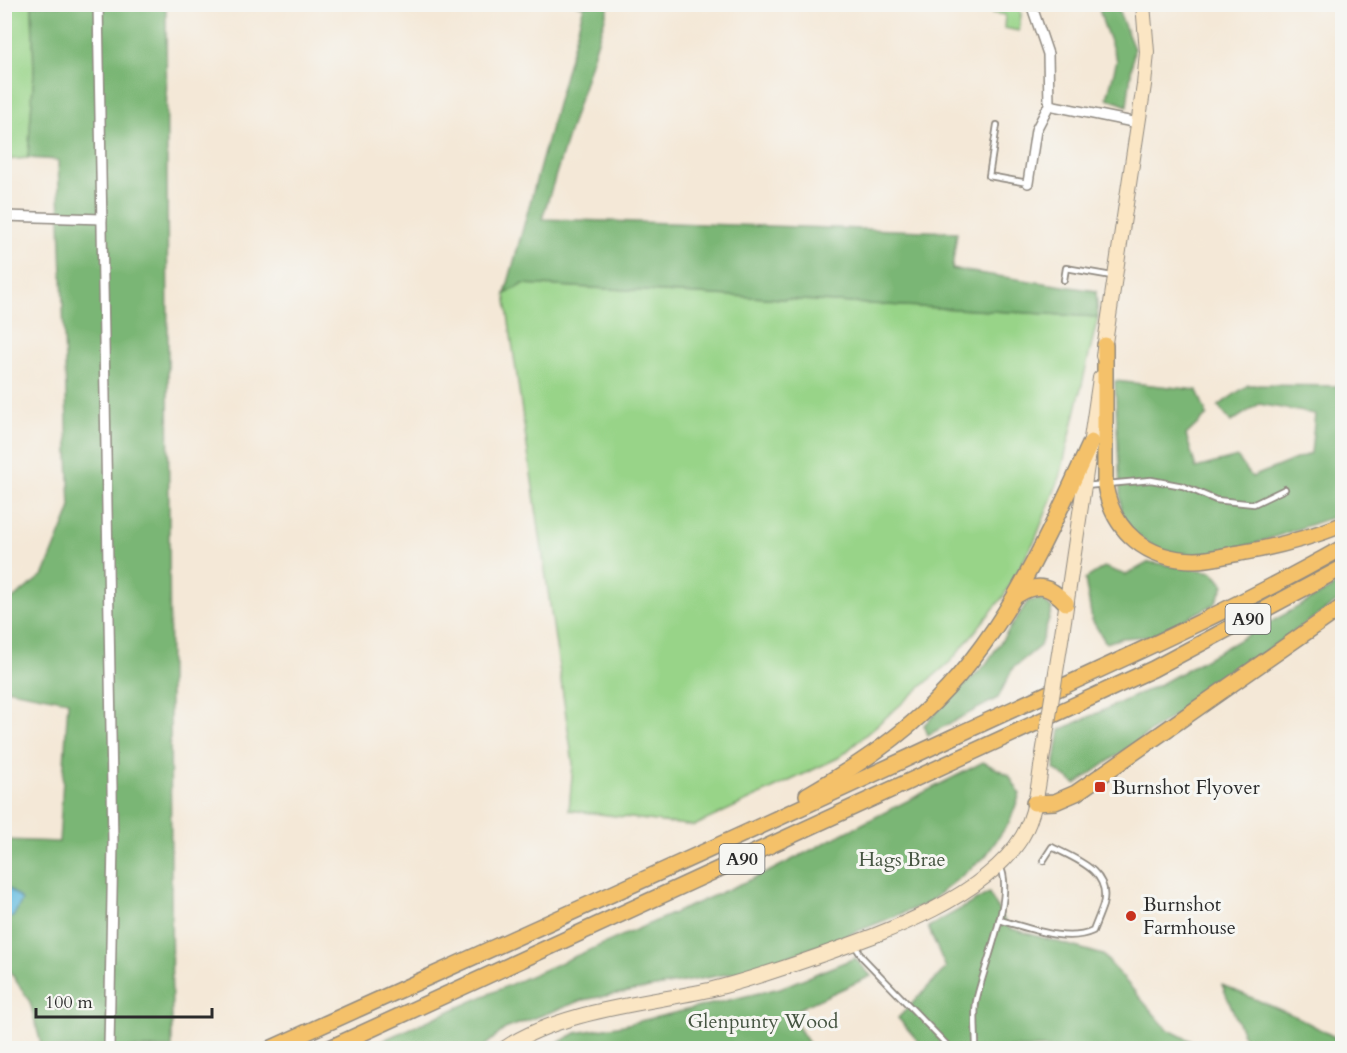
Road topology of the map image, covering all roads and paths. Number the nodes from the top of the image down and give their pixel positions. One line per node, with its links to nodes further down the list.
1 (98, 4): 9 (street)
2 (1031, 4): 4 (street)
3 (1143, 4): 5 (street)
4 (1049, 105): 5 (street); 7 (street)
5 (1138, 123): 10 (street)
6 (997, 125): 7 (lane)
7 (1028, 183)
8 (4, 216): 9 (street)
9 (102, 219): 29 (street)
10 (1115, 276): 11 (lane); 12 (street)
11 (1064, 280)
12 (1105, 345): 13 (street); 14 (main road)
13 (1090, 442): 15 (main road)
14 (1105, 485): 15 (lane); 16 (lane); 17 (main road)
15 (1077, 486): 20 (main road); 21 (street)
16 (1285, 489)
17 (1342, 525)
18 (1342, 548): 24 (main road, A90)
19 (1342, 568): 31 (main road, A90)
20 (1017, 595): 21 (main road); 24 (main road)
21 (1066, 603): 23 (street, bridge)
22 (1342, 607): 23 (main road)
23 (1034, 803): 26 (street)
24 (745, 832): 30 (main road, A90)
25 (1044, 861): 27 (lane)
26 (998, 864): 27 (lane); 28 (street)
27 (999, 920): 34 (lane)
28 (854, 944): 32 (street); 33 (lane)
29 (109, 1048)
30 (272, 1048)
31 (330, 1048)
32 (505, 1048)
33 (950, 1048)
34 (976, 1048)

